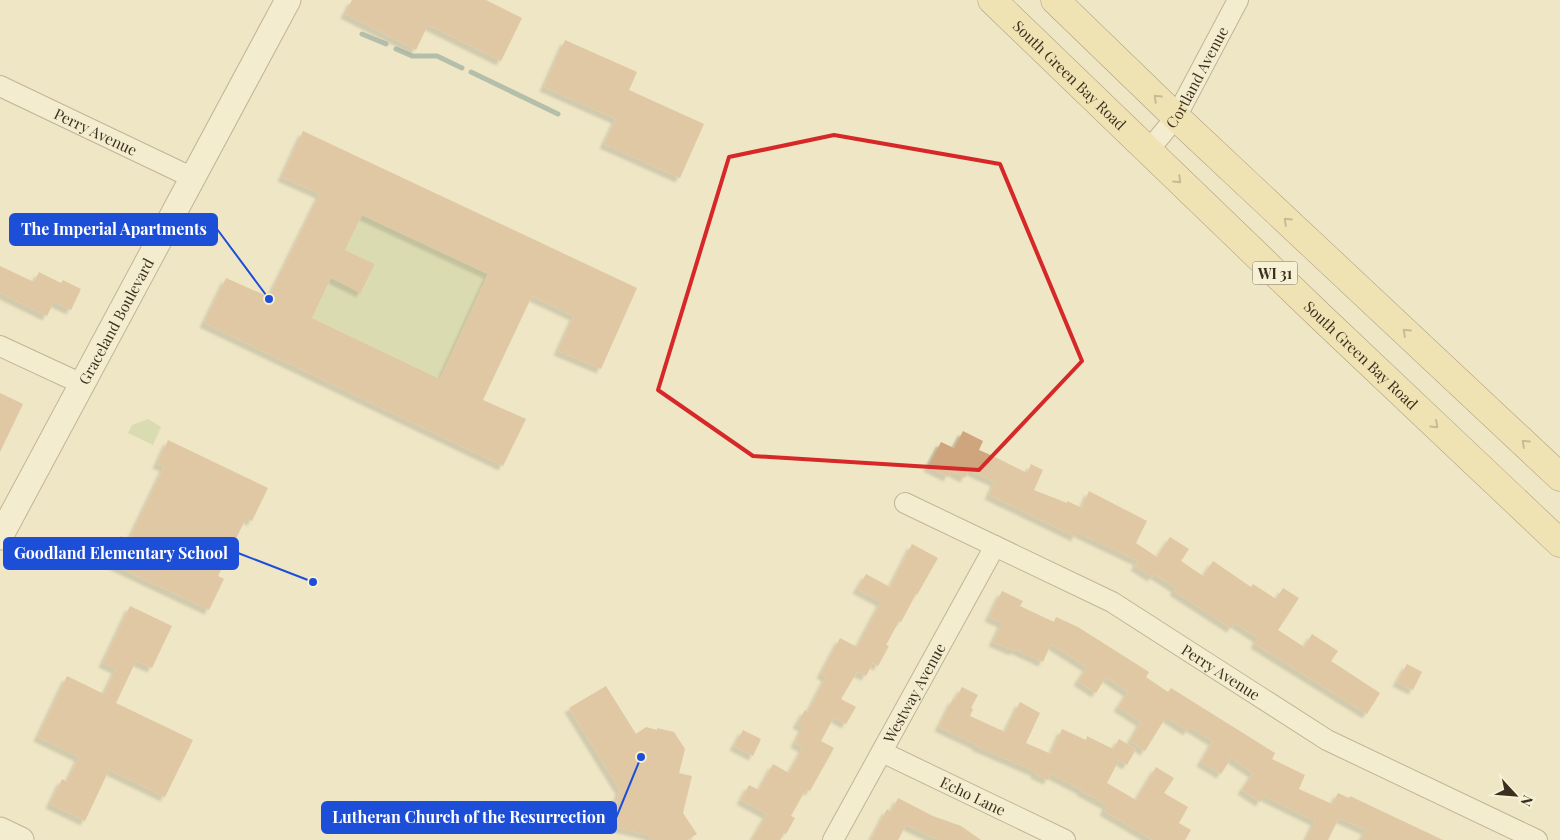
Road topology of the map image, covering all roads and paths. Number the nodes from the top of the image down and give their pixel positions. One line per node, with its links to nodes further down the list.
1 (288, 0): 8 (street, Graceland Boulevard)
2 (992, 0): 7 (main road, South Green Bay Road / WI 31)
3 (1055, 0): 6 (main road, one-way to 3)
4 (1238, 0): 6 (street, Cortland Avenue)
5 (0, 86): 8 (street, Perry Avenue)
6 (1176, 117): 7 (street, Cortland Avenue); 11 (main road, one-way to 6)
7 (1148, 150): 14 (main road, South Green Bay Road / WI 31, one-way to 14)
8 (193, 178): 10 (street, Graceland Boulevard)
9 (0, 346): 10 (street)
10 (82, 384): 13 (street, Graceland Boulevard)
11 (1560, 477)
12 (904, 503): 15 (street, Perry Avenue)
13 (0, 536)
14 (1560, 543)
15 (995, 546): 16 (street, Westway Avenue); 21 (street, Perry Avenue)
16 (882, 752): 19 (street, Westway Avenue); 20 (street, Echo Lane)
17 (0, 830): 18 (street)
18 (21, 840)
19 (833, 840)
20 (1065, 840)
21 (1537, 840)

